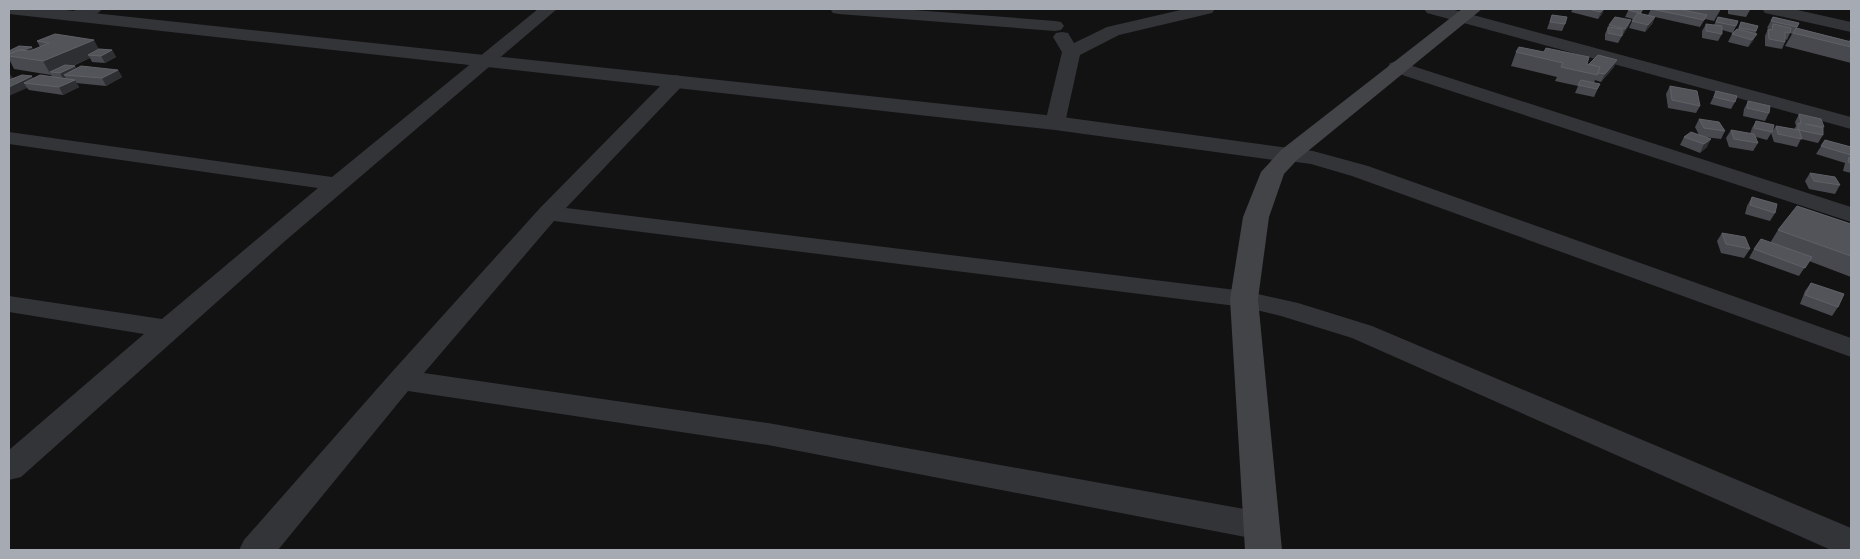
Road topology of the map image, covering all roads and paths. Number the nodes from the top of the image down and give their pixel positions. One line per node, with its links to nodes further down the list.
1 (9, 9): 8 (street)
2 (548, 9): 13 (street)
3 (839, 9): 10 (street)
4 (975, 9): 10 (street)
5 (1206, 9): 12 (street)
6 (1433, 9): 9 (street)
7 (1771, 9): 11 (street)
8 (84, 12): 13 (street)
9 (1467, 13): 14 (main road); 17 (street)
10 (1032, 17): 12 (street)
11 (1851, 27)
12 (1071, 52): 16 (street)
13 (484, 60): 15 (street); 20 (street)
14 (1397, 67): 19 (main road); 22 (street)
15 (676, 81): 16 (street); 21 (street)
16 (1055, 123): 19 (street)
17 (1851, 123)
18 (9, 138): 20 (street)
19 (1289, 155): 23 (main road); 26 (street)
20 (335, 184): 25 (street)
21 (548, 213): 23 (street); 27 (street)
22 (1851, 216)
23 (1244, 299): 29 (main road); 30 (street)
24 (9, 304): 25 (street)
25 (166, 329): 28 (street)
26 (1851, 348)
27 (401, 380): 29 (street); 31 (street)
28 (9, 468)
29 (1262, 538)
30 (1850, 544)
31 (257, 550)

